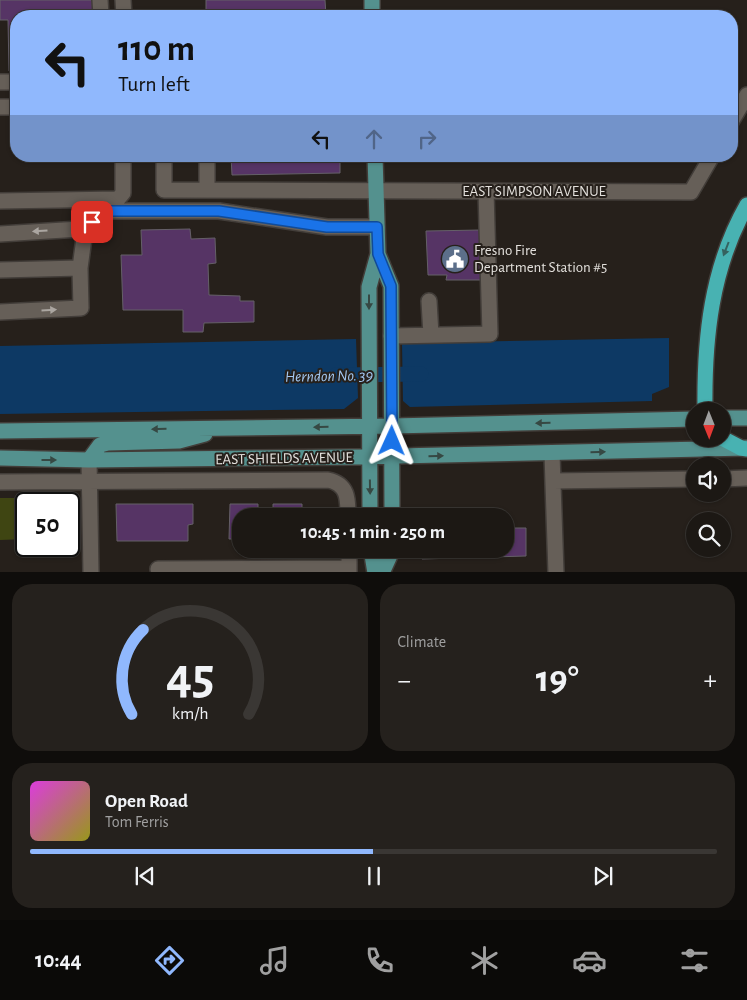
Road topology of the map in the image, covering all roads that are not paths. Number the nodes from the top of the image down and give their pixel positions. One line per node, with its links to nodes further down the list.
1 (747, 95): 2 (street)
2 (738, 110)
3 (123, 162): 11 (street)
4 (164, 162): 8 (street, EAST SIMPSON AVENUE)
5 (207, 162): 8 (street)
6 (375, 162): 9 (main road)
7 (708, 162): 10 (street, EAST SIMPSON AVENUE)
8 (207, 189): 9 (street, EAST SIMPSON AVENUE)
9 (376, 190): 10 (street, EAST SIMPSON AVENUE); 13 (main road)
10 (486, 191): 21 (street)
11 (0, 201)
12 (747, 205): 23 (highway, one-way to 23)
13 (377, 227): 14 (street); 16 (main road)
14 (80, 229): 15 (street, one-way to 15); 17 (street)
15 (0, 234)
16 (378, 254): 22 (main road); 27 (main road, one-way to 27)
17 (80, 268): 18 (street); 20 (street, one-way to 17)
18 (0, 270)
19 (429, 302): 21 (street)
20 (0, 312)
21 (431, 335): 22 (street)
22 (392, 336): 28 (main road)
23 (705, 402)
24 (731, 418): 25 (main road)
25 (747, 418)
26 (686, 419): 28 (main road, EAST SHIELDS AVENUE, one-way to 28)
27 (370, 426): 28 (main road, EAST SHIELDS AVENUE); 29 (main road, EAST SHIELDS AVENUE, one-way to 29); 35 (main road)
28 (392, 426): 34 (main road)
29 (231, 428): 30 (main road, EAST SHIELDS AVENUE, one-way to 30); 37 (main road)
30 (0, 431)
31 (731, 442): 32 (highway)
32 (745, 449): 33 (main road, EAST SHIELDS AVENUE, one-way to 32)
33 (552, 454): 34 (main road, EAST SHIELDS AVENUE, one-way to 33); 43 (street)
34 (392, 456): 35 (main road, EAST SHIELDS AVENUE); 46 (main road)
35 (370, 457): 37 (main road, EAST SHIELDS AVENUE); 45 (main road, one-way to 45)
36 (0, 458): 37 (main road, EAST SHIELDS AVENUE, one-way to 37)
37 (90, 460): 42 (street)
38 (747, 478): 40 (street)
39 (686, 479): 43 (street)
40 (731, 479)
41 (0, 482): 42 (street)
42 (90, 482): 44 (street); 52 (street)
43 (553, 482): 55 (street)
44 (348, 508)
45 (370, 508)
46 (392, 508)
47 (373, 558): 53 (main road)
48 (389, 558): 54 (main road)
49 (158, 569): 51 (street)
50 (349, 570): 51 (street)
51 (203, 571)
52 (91, 572)
53 (375, 572)
54 (382, 572)
55 (556, 572)

